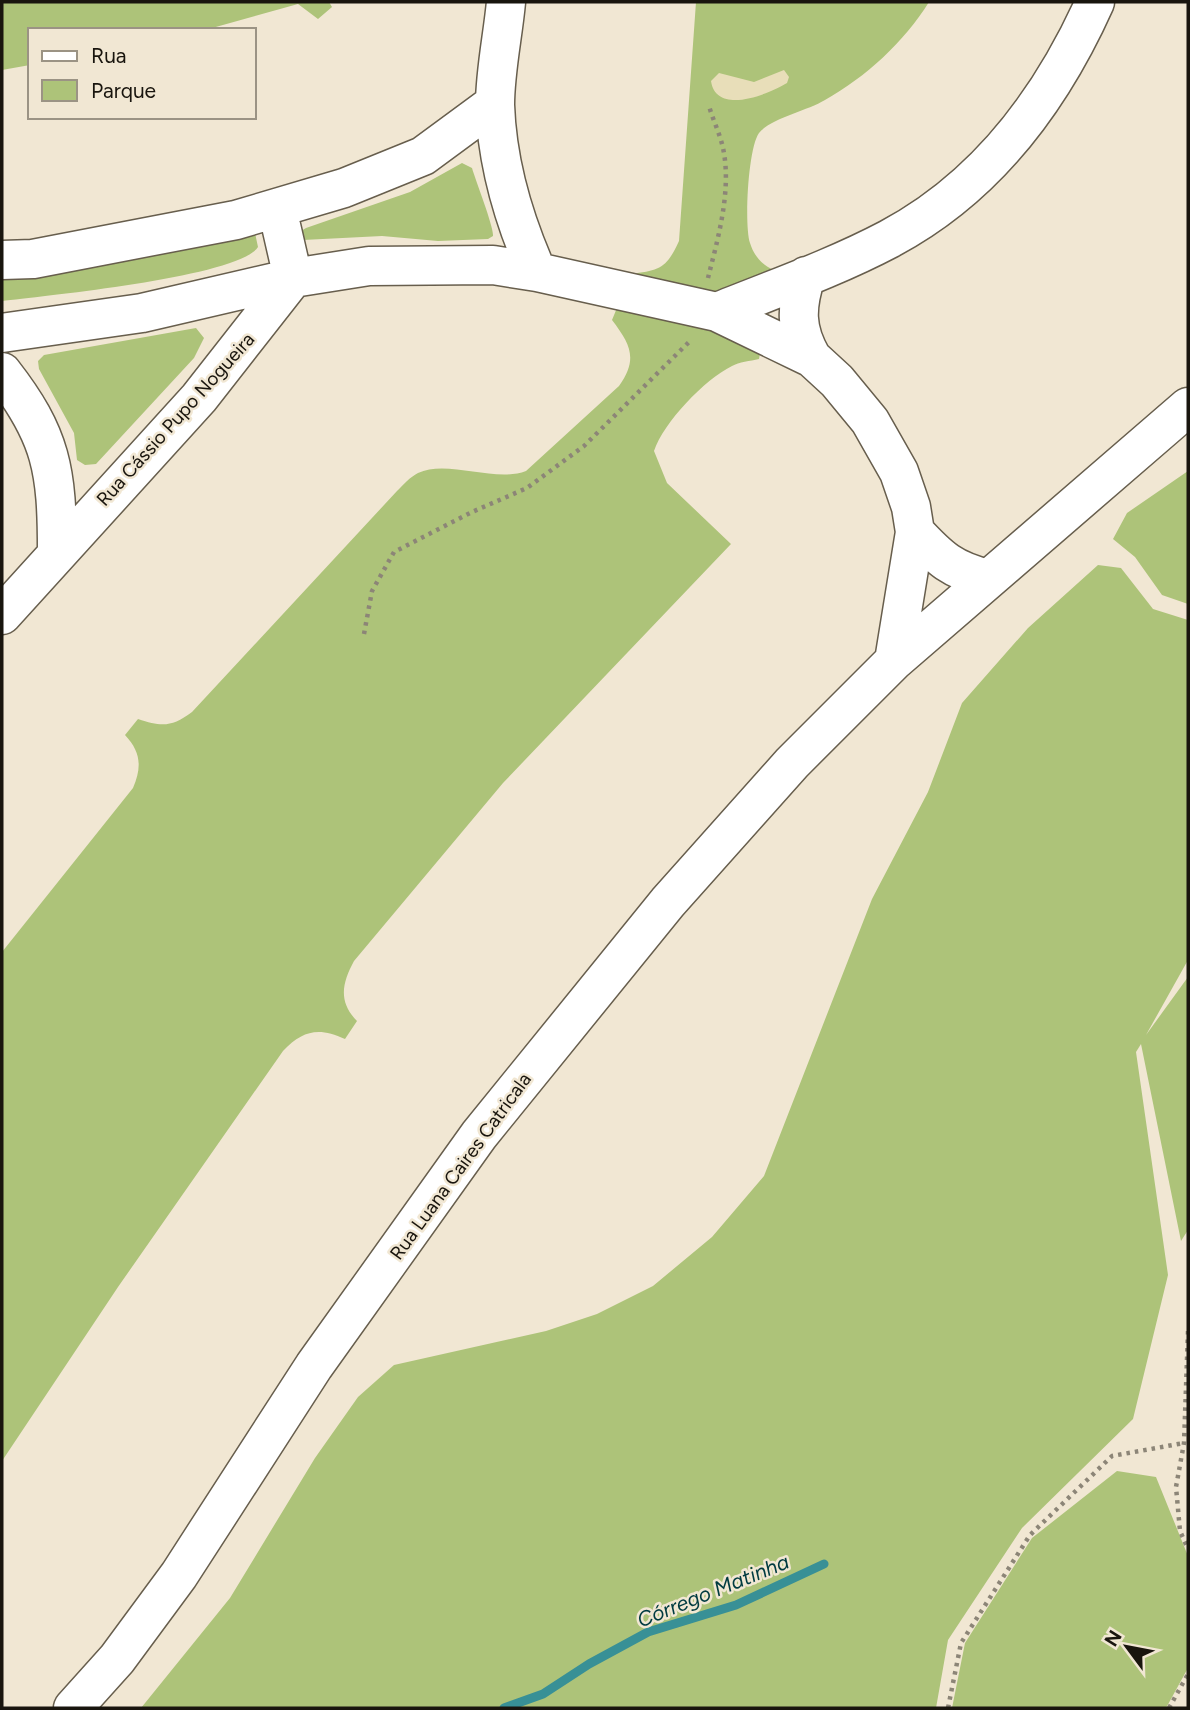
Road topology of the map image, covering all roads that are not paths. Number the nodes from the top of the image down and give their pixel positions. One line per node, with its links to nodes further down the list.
1 (506, 2): 3 (street)
2 (1095, 2): 7 (street)
3 (495, 103): 4 (street); 6 (street)
4 (277, 208): 5 (street); 8 (street)
5 (2, 260)
6 (537, 272): 8 (street); 9 (street)
7 (806, 276): 9 (street); 11 (street)
8 (293, 278): 10 (street); 15 (street, Rua Cássio Pupo Nogueira)
9 (709, 310): 11 (street)
10 (2, 333)
11 (812, 358): 14 (street)
12 (2, 372): 15 (street)
13 (1188, 407): 16 (street, Rua Luana Caires Catricala)
14 (915, 532): 16 (street); 18 (street)
15 (57, 551): 17 (street, Rua Cássio Pupo Nogueira)
16 (988, 579): 18 (street, Rua Luana Caires Catricala)
17 (2, 615)
18 (894, 661): 19 (street, Rua Luana Caires Catricala)
19 (73, 1708)

